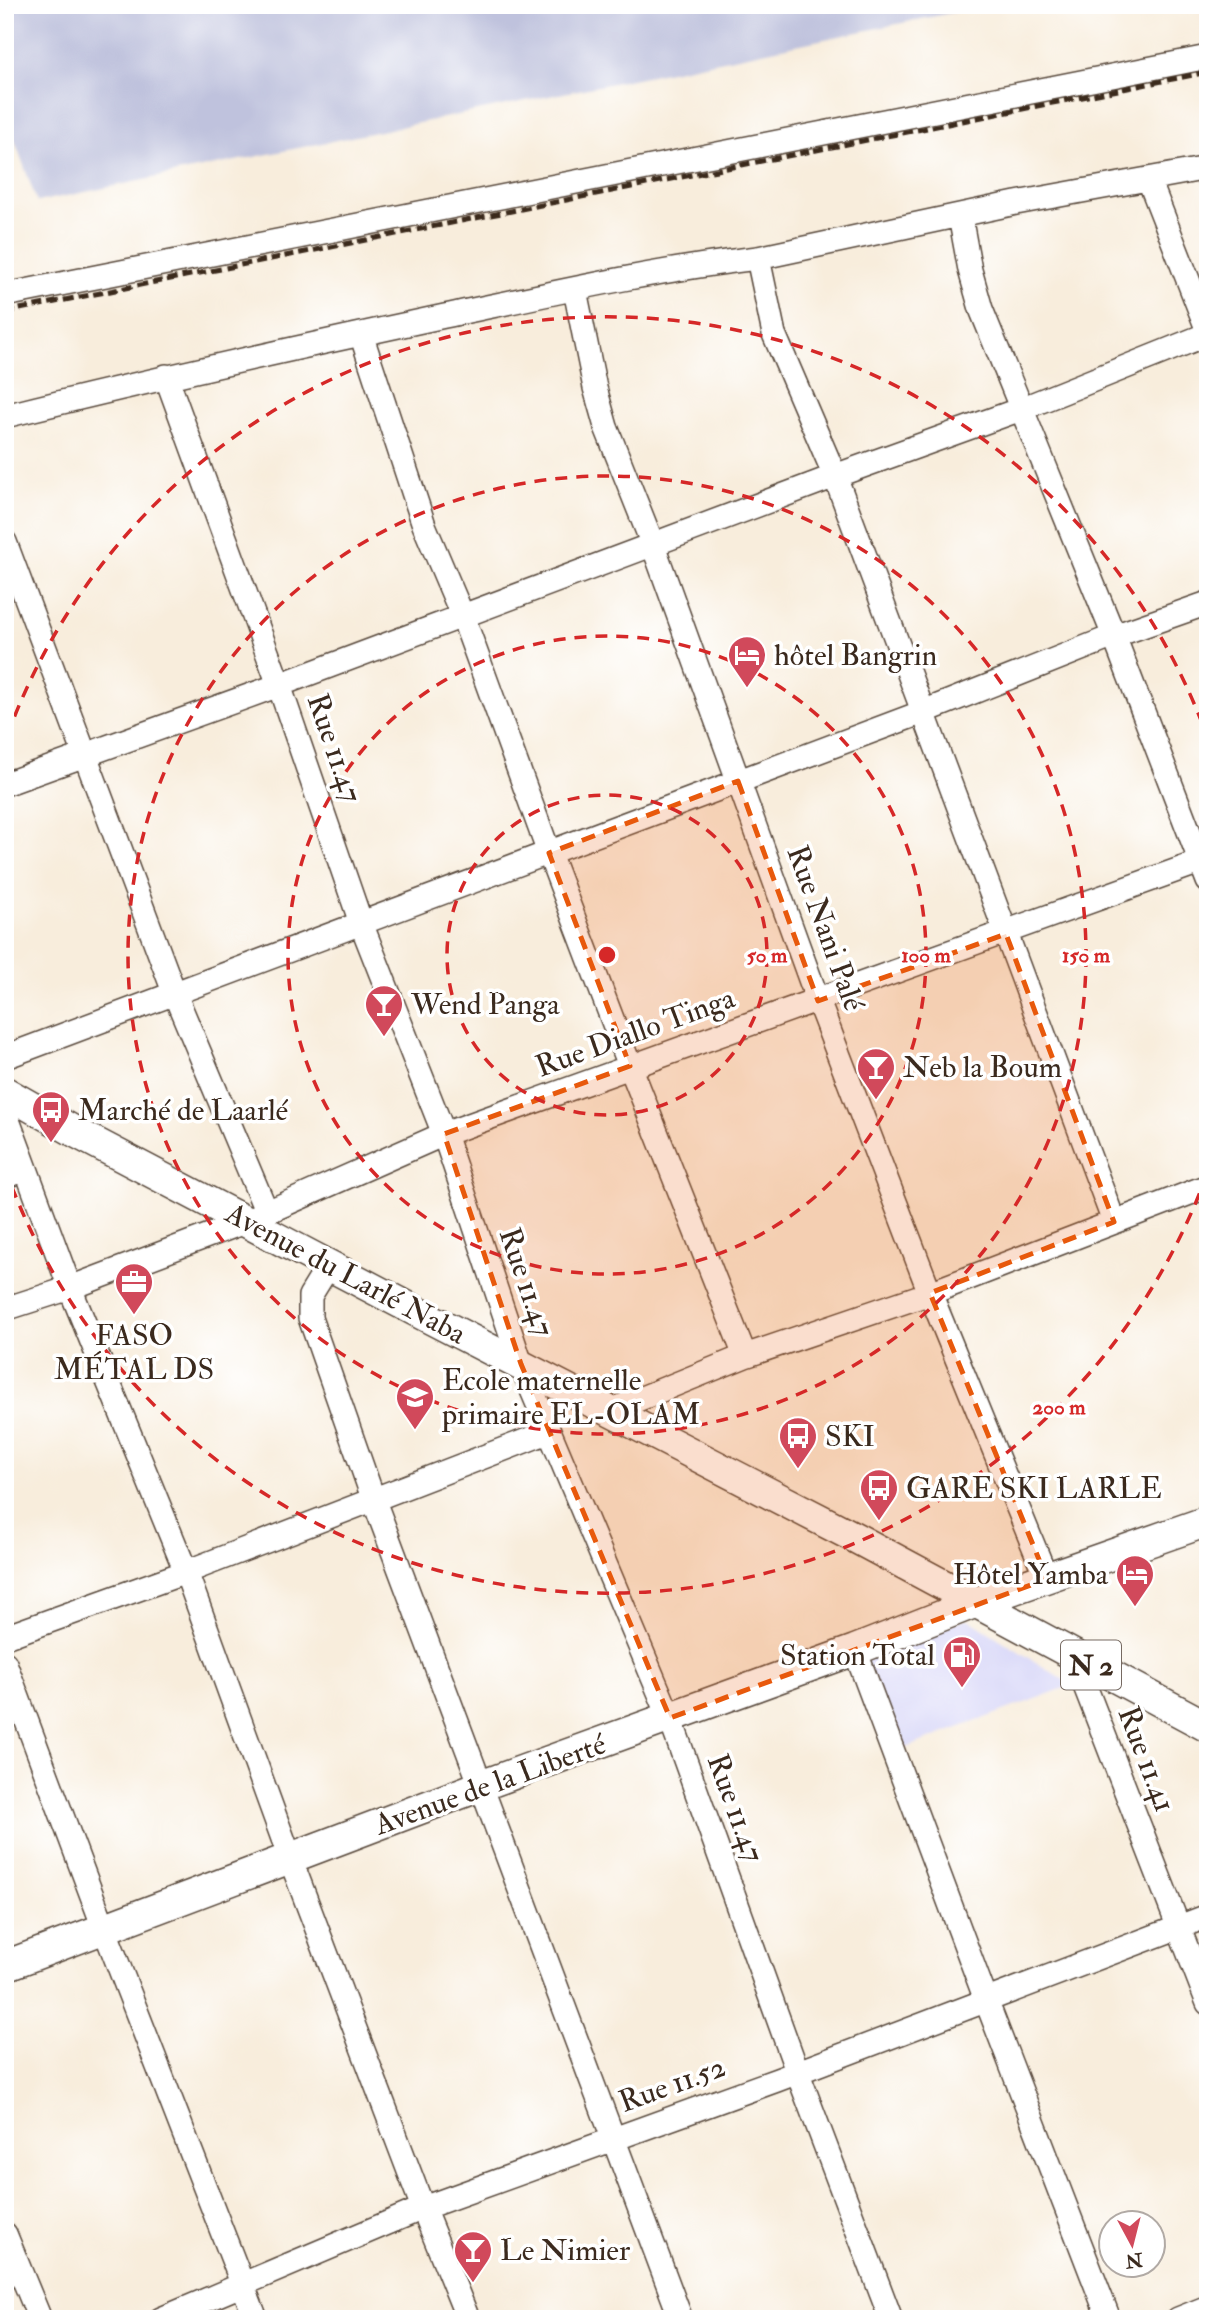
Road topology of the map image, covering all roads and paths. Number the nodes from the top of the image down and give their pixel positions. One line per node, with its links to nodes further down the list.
1 (1208, 57): 7 (street)
2 (1208, 168): 3 (street)
3 (1149, 180): 4 (street); 8 (street)
4 (960, 216): 5 (street); 11 (street)
5 (758, 258): 6 (street); 13 (street)
6 (575, 290): 9 (street); 15 (street, Rue Nani Palé)
7 (5, 295)
8 (1208, 332): 11 (street)
9 (361, 334): 10 (street); 17 (street)
10 (166, 376): 12 (street); 19 (street, Rue 11.47)
11 (1021, 409): 13 (street); 18 (street)
12 (5, 416)
13 (835, 476): 15 (street); 20 (street)
14 (5, 542): 21 (street)
15 (653, 545): 17 (street); 22 (street, Rue Nani Palé)
16 (1208, 603): 18 (street)
17 (463, 617): 19 (street); 24 (street)
18 (1114, 636): 20 (street); 25 (street)
19 (279, 685): 21 (street); 26 (street, Rue 11.47)
20 (923, 712): 22 (street); 27 (street)
21 (84, 755): 23 (street); 28 (street)
22 (738, 781): 24 (street); 29 (street, Rue Nani Palé)
23 (5, 784)
24 (549, 853): 26 (street); 31 (street)
25 (1205, 868): 27 (street, Rue Diallo Tinga)
26 (362, 923): 28 (street); 34 (street, Rue 11.47)
27 (1006, 934): 29 (street, Rue Diallo Tinga); 38 (street)
28 (174, 992): 30 (street); 37 (street)
29 (818, 1001): 31 (street, Rue Diallo Tinga); 41 (street, Rue Nani Palé)
30 (5, 1058)
31 (630, 1066): 34 (street, Rue Diallo Tinga); 43 (street)
32 (5, 1092): 37 (main road, Avenue du Larlé Naba / N 2)
33 (5, 1112): 35 (street)
34 (444, 1134): 37 (street, Rue Diallo Tinga); 44 (street, Rue 11.47)
35 (15, 1173): 40 (street)
36 (1208, 1186): 38 (street)
37 (257, 1217): 39 (main road, Avenue du Larlé Naba / N 2); 40 (street, Rue Diallo Tinga)
38 (1114, 1222): 41 (street)
39 (328, 1265): 44 (main road, Avenue du Larlé Naba / N 2); 47 (street)
40 (70, 1288): 42 (street, Rue Diallo Tinga); 49 (street)
41 (930, 1293): 43 (street); 50 (street, Rue Nani Palé)
42 (5, 1309)
43 (745, 1356): 45 (street)
44 (521, 1364): 45 (main road, Avenue du Larlé Naba / N 2); 46 (street, Rue 11.47)
45 (610, 1411): 51 (main road, Avenue du Larlé Naba / N 2)
46 (548, 1432): 47 (street); 56 (street, Rue 11.47)
47 (373, 1498): 49 (street); 58 (street)
48 (1208, 1521): 50 (main road, Avenue de la Liberté)
49 (186, 1572): 52 (street); 59 (street)
50 (1047, 1579): 51 (main road, Avenue de la Liberté)
51 (974, 1603): 53 (main road, Avenue de la Liberté); 54 (main road, Avenue du Larlé Naba / N 2)
52 (5, 1637)
53 (855, 1650): 56 (main road, Avenue de la Liberté); 64 (street)
54 (1073, 1655): 57 (main road, Avenue du Larlé Naba / N 2); 61 (street, Rue 11.41)
55 (5, 1663): 62 (street)
56 (670, 1718): 58 (main road, Avenue de la Liberté); 66 (street, Rue 11.47)
57 (1208, 1727)
58 (483, 1785): 59 (main road, Avenue de la Liberté); 67 (street)
59 (290, 1858): 62 (main road, Avenue de la Liberté); 68 (street)
60 (1208, 1916): 61 (street, Rue 11.52)
61 (1179, 1927): 64 (street, Rue 11.52); 65 (street, Rue 11.41)
62 (103, 1928): 63 (main road, Avenue de la Liberté); 70 (street)
63 (5, 1966)
64 (986, 2000): 66 (street, Rue 11.52); 78 (street)
65 (1208, 2003)
66 (797, 2071): 67 (street, Rue 11.52); 77 (street, Rue 11.47)
67 (615, 2138): 68 (street, Rue 11.52); 76 (street)
68 (423, 2208): 70 (street, Rue 11.52); 75 (street)
69 (5, 2234): 72 (street)
70 (242, 2285): 73 (street, Rue 11.52); 74 (street)
71 (1208, 2307): 79 (street)
72 (40, 2319)
73 (161, 2319)
74 (256, 2319)
75 (467, 2319)
76 (681, 2319)
77 (891, 2319)
78 (1109, 2319)
79 (1178, 2319)

